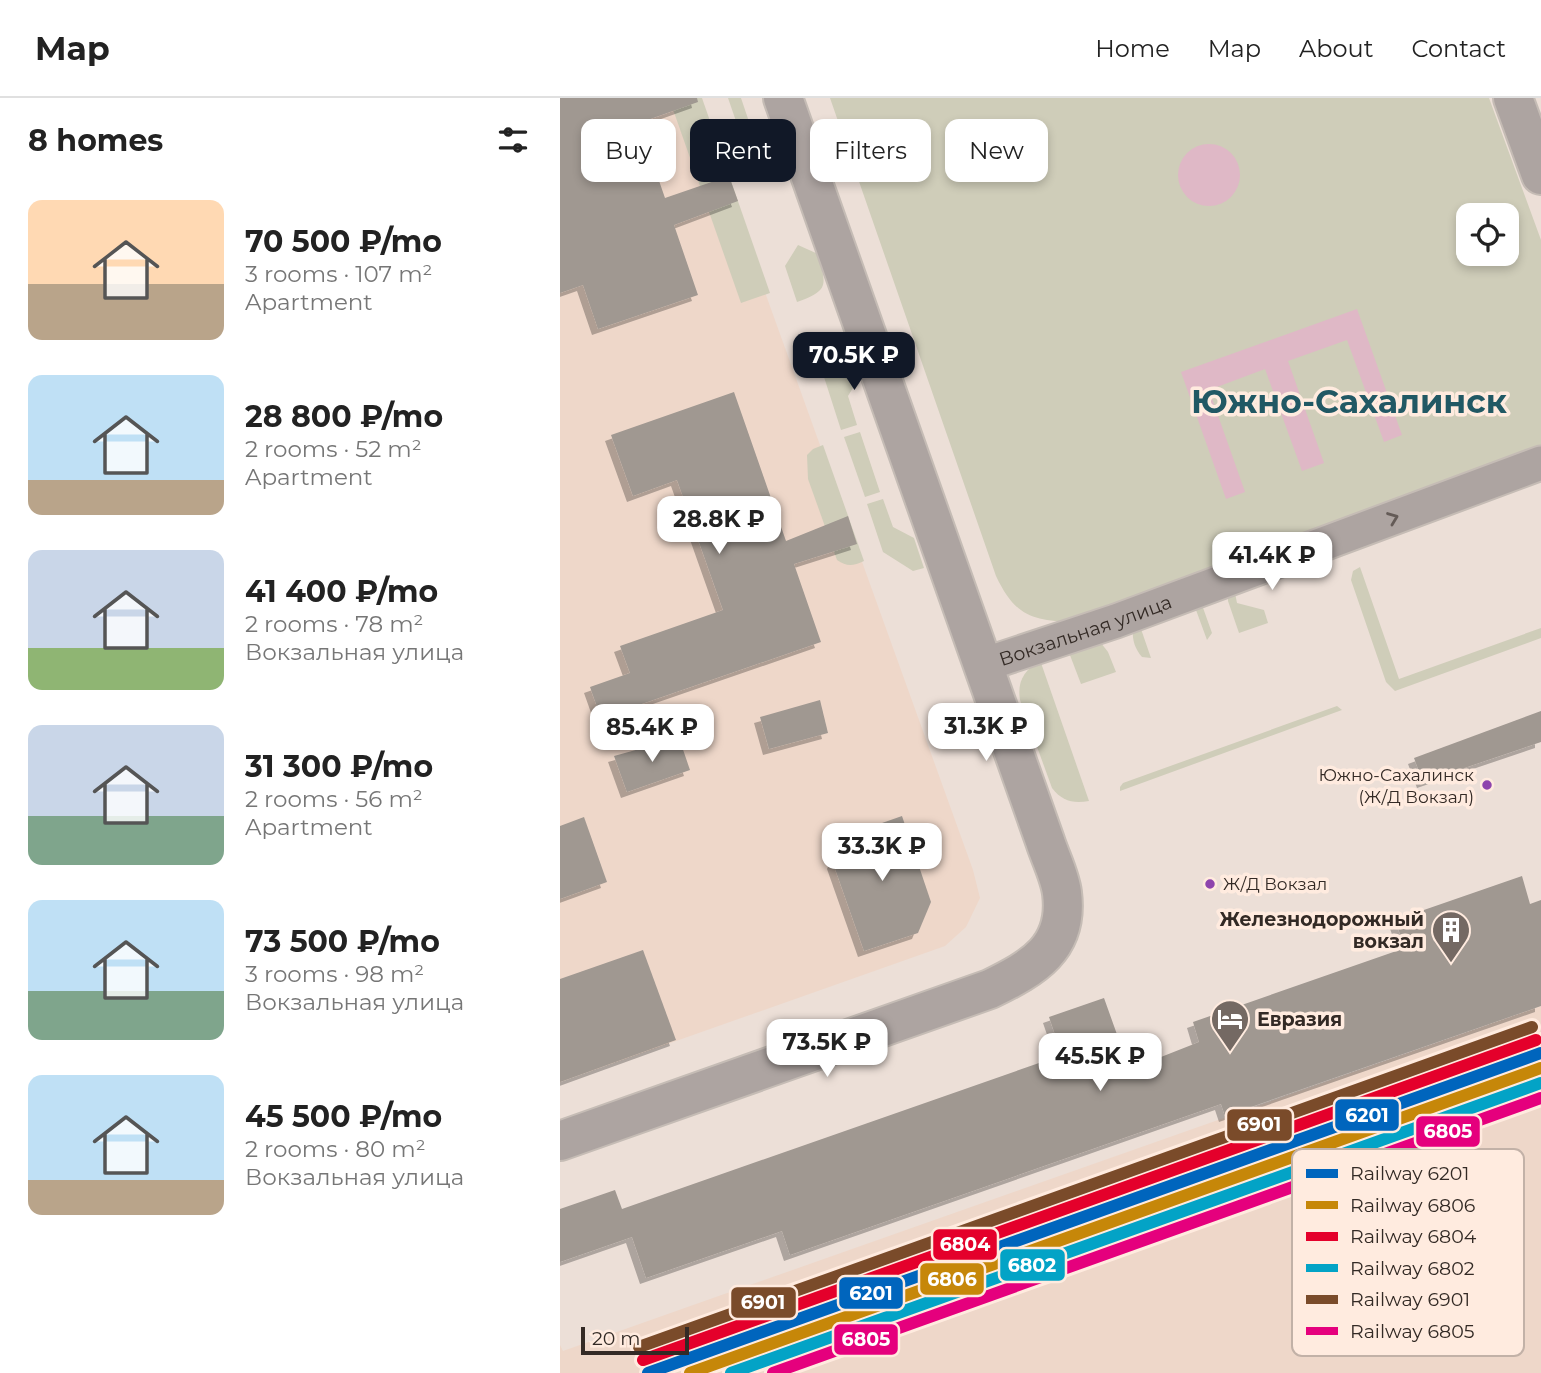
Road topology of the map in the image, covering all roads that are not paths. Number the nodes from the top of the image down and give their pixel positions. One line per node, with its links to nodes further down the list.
1 (783, 98): 5 (street)
2 (1513, 98): 3 (street)
3 (1541, 175)
4 (1541, 463): 5 (street, Вокзальная улица, one-way to 4)
5 (983, 665): 6 (street)
6 (560, 1140)

